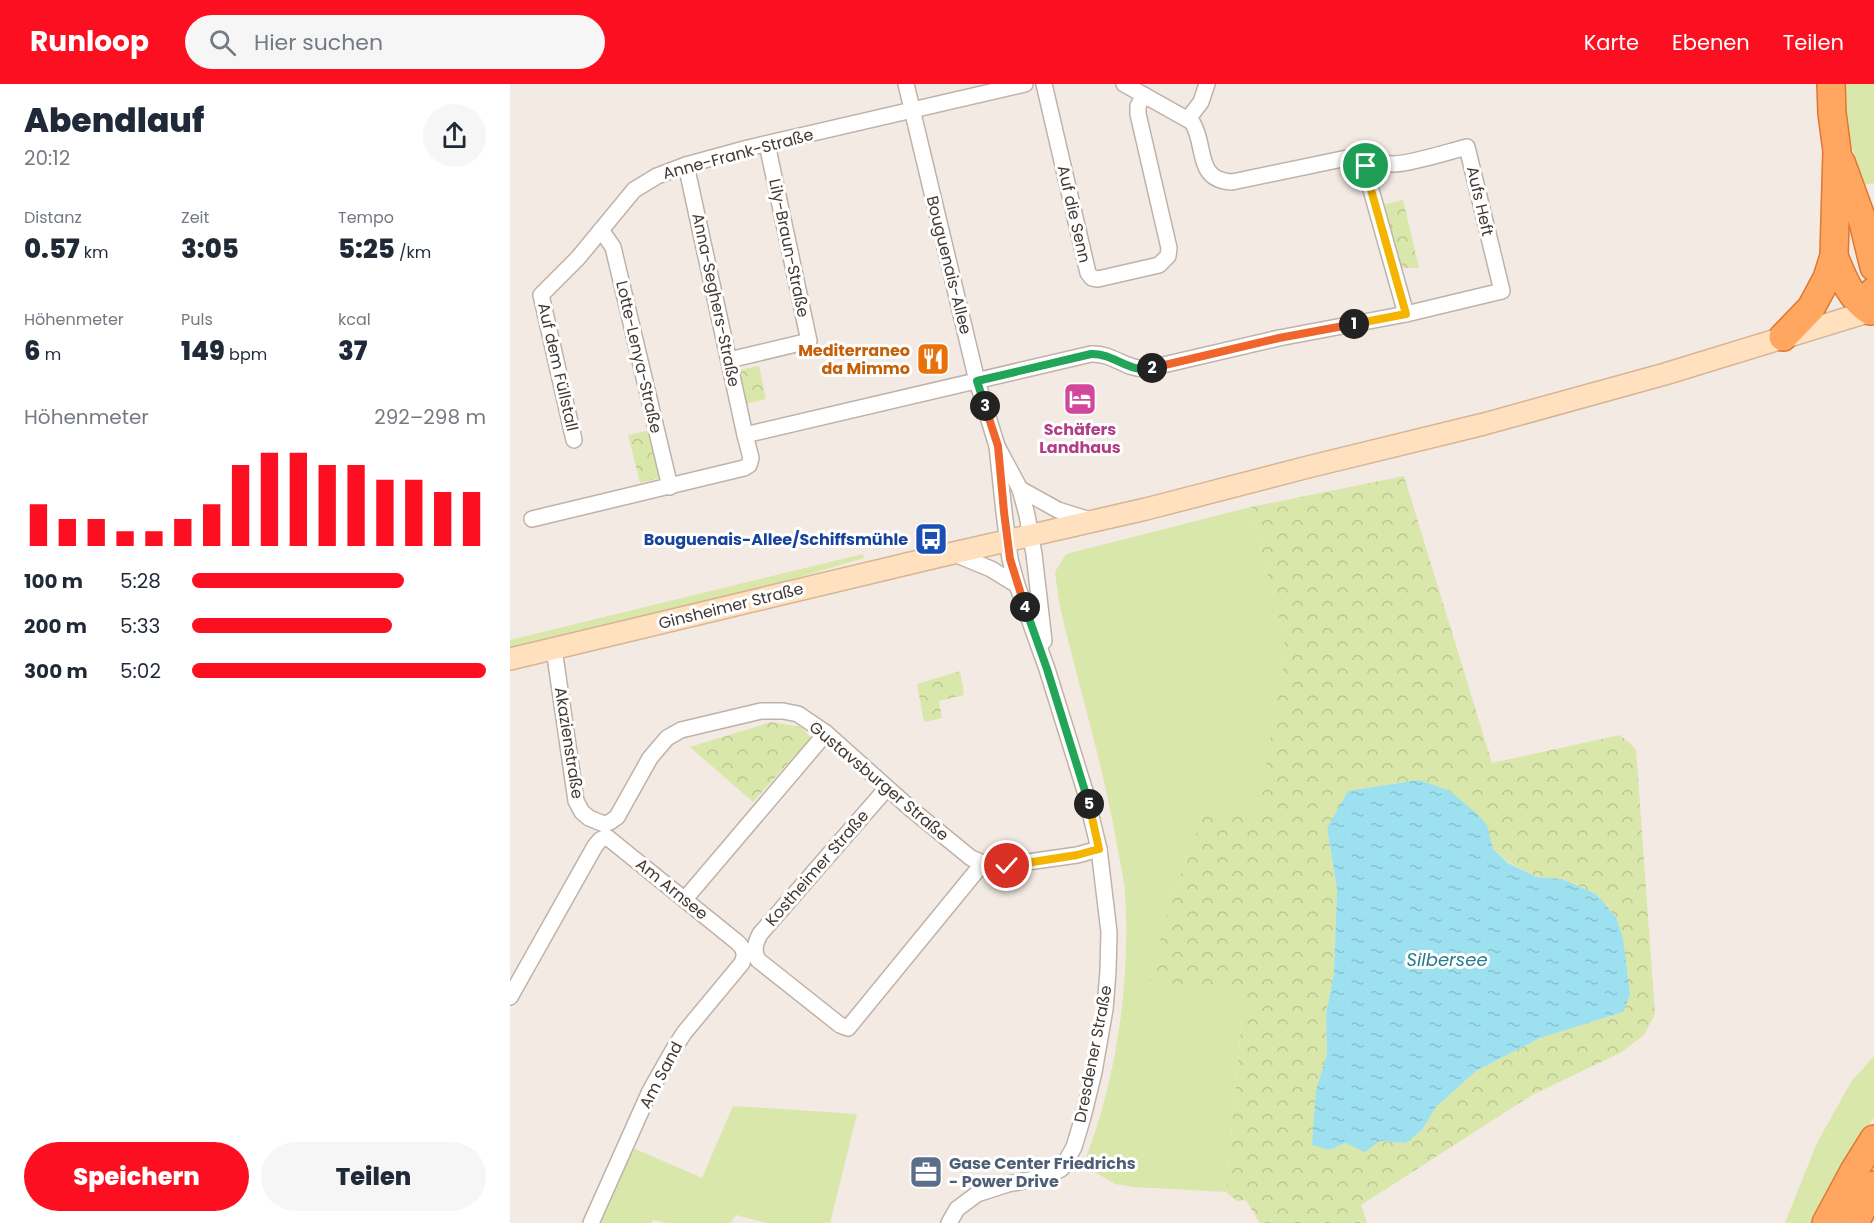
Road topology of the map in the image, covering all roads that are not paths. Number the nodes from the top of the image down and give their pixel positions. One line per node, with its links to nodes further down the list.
1 (906, 84): 8 (street, Bouguenais-Allee)
2 (1025, 84): 8 (street, Anne-Frank-Straße)
3 (1044, 84): 7 (street, Auf die Senn)
4 (1124, 84): 7 (street)
5 (1207, 84): 9 (street)
6 (1831, 84): 11 (highway)
7 (1144, 95): 9 (street)
8 (911, 110): 10 (street, Anne-Frank-Straße); 23 (street, Bouguenais-Allee)
9 (1188, 119): 12 (street)
10 (767, 144): 13 (street, Anne-Frank-Straße); 22 (street, Lily-Braun-Straße)
11 (1837, 151): 15 (highway); 16 (highway)
12 (1368, 161): 20 (street); 20 (street, Aufs Heft)
13 (686, 165): 14 (street, Anne-Frank-Straße); 22 (street, Anna-Seghers-Straße)
14 (601, 230): 18 (street, Anne-Frank-Straße); 27 (street, Lotte-Lenya-Straße)
15 (1869, 230): 17 (highway)
16 (1834, 256): 19 (highway); 21 (highway)
17 (1874, 267)
18 (541, 294): 25 (street, Auf dem Füllstall)
19 (1873, 304): 21 (main road)
20 (1406, 314): 23 (street)
21 (1783, 337): 30 (main road, Ginsheimer Straße)
22 (729, 360): 24 (street, Anna-Seghers-Straße)
23 (977, 381): 24 (street); 26 (street, Bouguenais-Allee)
24 (745, 435): 27 (street, Anna-Seghers-Straße)
25 (574, 440)
26 (998, 446): 28 (street, Bouguenais-Allee); 32 (street, Bouguenais-Allee)
27 (670, 486): 29 (street)
28 (1020, 489): 30 (street); 31 (street, Bouguenais-Allee)
29 (532, 519)
30 (1093, 521): 31 (main road, Ginsheimer Straße)
31 (1031, 535): 32 (main road, Ginsheimer Straße); 37 (street, Dresdener Straße)
32 (1008, 540): 33 (main road, Ginsheimer Straße); 34 (street, Dresdener Straße)
33 (952, 553): 34 (street); 35 (main road, Ginsheimer Straße)
34 (1017, 585): 37 (street, Dresdener Straße)
35 (554, 649): 36 (main road, Ginsheimer Straße); 40 (street, Akazienstraße)
36 (510, 659)
37 (1047, 669): 41 (street, Dresdener Straße)
38 (826, 732): 39 (street, Gustavsburger Straße); 40 (street, Gustavsburger Straße); 43 (street)
39 (887, 788): 42 (street, Gustavsburger Straße); 42 (street, Kostheimer Straße)
40 (606, 830): 43 (street, Am Arnsee); 45 (street)
41 (1099, 849): 42 (street, Gustavsburger Straße); 49 (street, Dresdener Straße)
42 (983, 863)
43 (685, 899): 44 (street, Am Arnsee)
44 (737, 942): 48 (street, Am Sand)
45 (510, 997)
46 (1874, 1139): 50 (highway)
47 (1874, 1185): 51 (highway)
48 (591, 1223)
49 (949, 1223)
50 (1826, 1223)
51 (1855, 1223)

